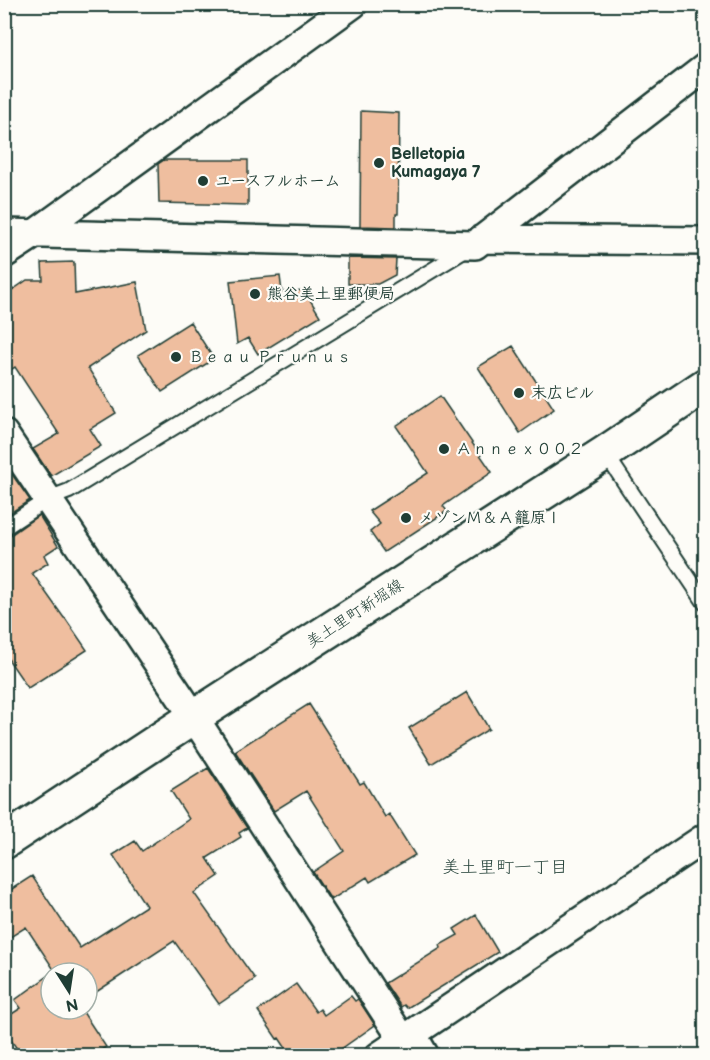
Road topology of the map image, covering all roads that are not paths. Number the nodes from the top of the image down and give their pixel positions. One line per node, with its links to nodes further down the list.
1 (352, 4): 4 (street)
2 (705, 67): 6 (street)
3 (4, 233): 4 (street)
4 (33, 235): 6 (street); 7 (street)
5 (705, 241): 6 (street)
6 (478, 242): 11 (lane)
7 (4, 254)
8 (705, 385): 10 (main road, 美土里町新堀線)
9 (4, 434): 11 (street)
10 (605, 453): 13 (lane); 14 (main road, 美土里町新堀線)
11 (48, 499): 12 (lane); 14 (street)
12 (4, 528)
13 (703, 594)
14 (194, 717): 16 (main road, 美土里町新堀線); 17 (street)
15 (705, 837): 17 (street)
16 (4, 842)
17 (413, 1043): 18 (street)
18 (379, 1056)

